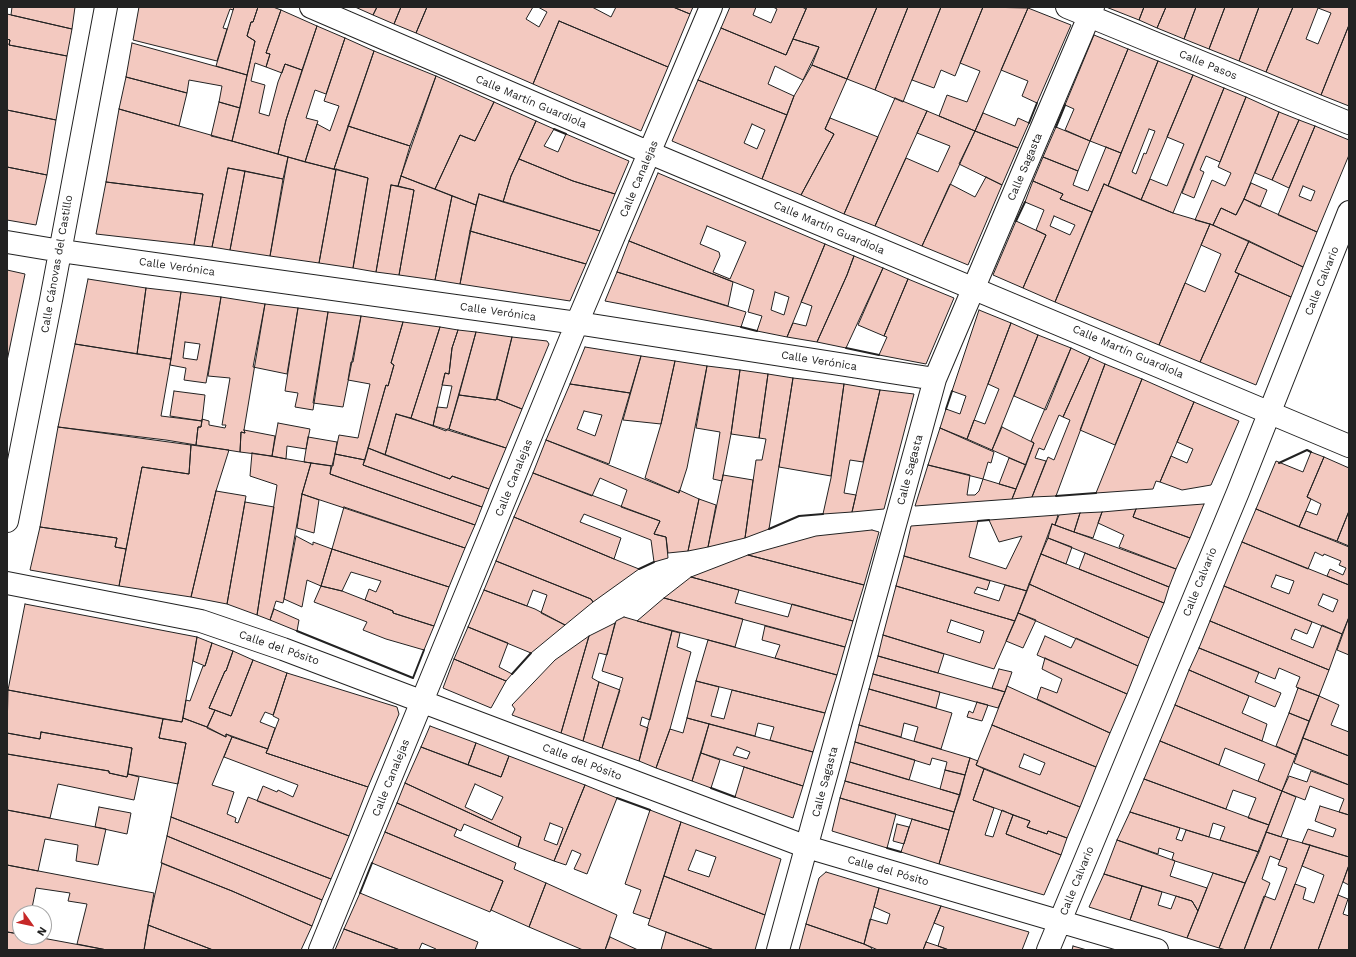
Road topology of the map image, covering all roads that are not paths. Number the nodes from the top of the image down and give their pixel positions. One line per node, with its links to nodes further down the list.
1 (106, 7): 10 (street, Calle Cánovas del Castillo)
2 (311, 7): 7 (street, Calle Martín Guardiola)
3 (711, 7): 7 (street, Calle Canalejas)
4 (1068, 7): 5 (street, Calle Pasos)
5 (1091, 12): 6 (street, Calle Pasos); 11 (street, Calle Sagasta)
6 (1349, 123)
7 (650, 153): 11 (street, Calle Martín Guardiola); 12 (street, Calle Canalejas)
8 (1349, 212): 14 (street, Calle Calvario)
9 (7, 242): 10 (street, Calle Verónica)
10 (60, 251): 12 (street, Calle Verónica); 16 (street, Calle Cánovas del Castillo)
11 (974, 288): 13 (street, Calle Sagasta); 14 (street, Calle Martín Guardiola)
12 (577, 323): 13 (street, Calle Verónica); 18 (street, Calle Canalejas)
13 (935, 379): 19 (street, Calle Sagasta)
14 (1270, 412): 15 (street, Calle Martín Guardiola); 20 (street, Calle Calvario)
15 (1349, 446)
16 (7, 521)
17 (7, 583): 18 (street, Calle del Pósito)
18 (423, 701): 19 (street, Calle del Pósito); 21 (street, Calle Canalejas)
19 (807, 847): 20 (street, Calle del Pósito); 22 (street, Calle Sagasta)
20 (1060, 921): 23 (street, Calle Calvario); 24 (street, Calle del Pósito)
21 (320, 950)
22 (778, 950)
23 (1048, 950)
24 (1157, 950)

